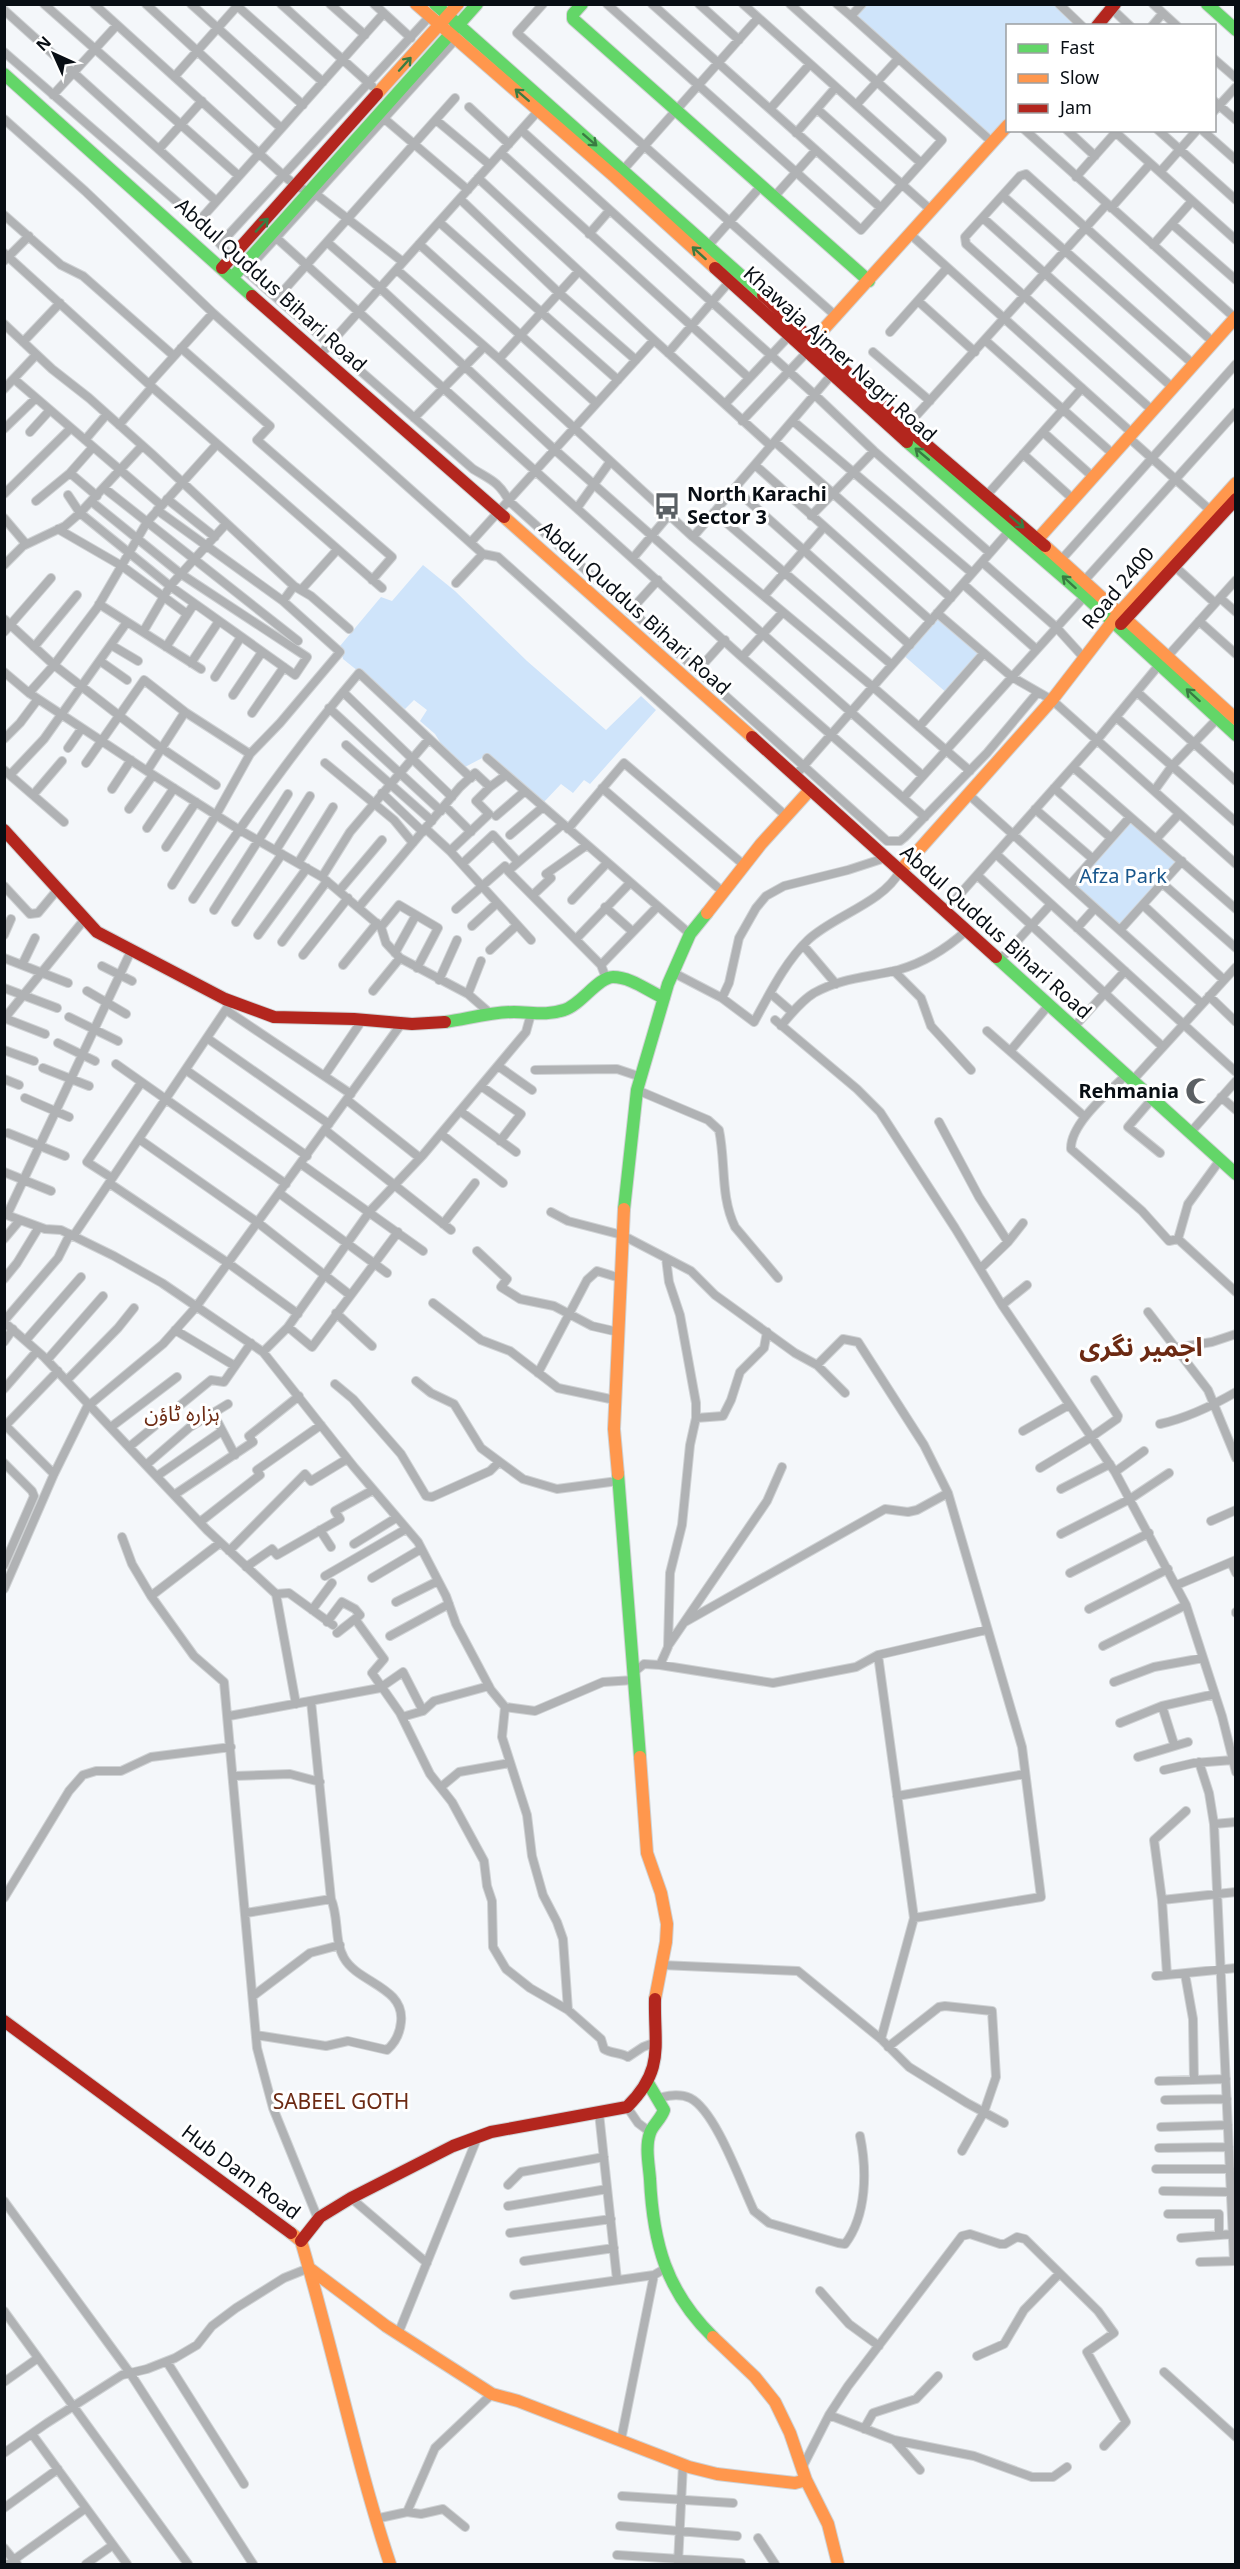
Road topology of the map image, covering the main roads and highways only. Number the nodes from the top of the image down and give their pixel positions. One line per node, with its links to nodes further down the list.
1 (416, 4): 7 (main road, Khawaja Ajmer Nagri Road)
2 (458, 4): 8 (main road)
3 (477, 4): 11 (main road)
4 (582, 4): 16 (main road)
5 (1207, 4): 10 (main road)
6 (1114, 7): 9 (main road)
7 (433, 10): 8 (main road, Khawaja Ajmer Nagri Road)
8 (444, 20): 11 (main road, Khawaja Ajmer Nagri Road); 14 (main road, one-way to 8)
9 (1099, 24)
10 (1236, 30)
11 (455, 33): 15 (main road); 17 (main road, Khawaja Ajmer Nagri Road, one-way to 17); 17 (main road, Khawaja Ajmer Nagri Road, one-way to 11)
12 (5, 76): 14 (main road, Abdul Quddus Bihari Road)
13 (1006, 127): 16 (main road)
14 (222, 268): 15 (main road, Abdul Quddus Bihari Road)
15 (232, 278): 28 (main road, Abdul Quddus Bihari Road)
16 (869, 281): 19 (main road)
17 (755, 295): 19 (main road, Khawaja Ajmer Nagri Road); 19 (main road, Khawaja Ajmer Nagri Road)
18 (1235, 317): 23 (main road)
19 (810, 346): 20 (main road, Khawaja Ajmer Nagri Road); 20 (main road, Khawaja Ajmer Nagri Road)
20 (855, 386): 23 (main road, Khawaja Ajmer Nagri Road, one-way to 23); 25 (main road, Khawaja Ajmer Nagri Road, one-way to 20)
21 (1236, 483): 24 (main road, Road 2400)
22 (1236, 499): 24 (main road, Road 2400)
23 (1037, 540): 25 (main road, Khawaja Ajmer Nagri Road)
24 (1170, 562): 25 (main road, Road 2400)
25 (1119, 621): 26 (main road, Khawaja Ajmer Nagri Road); 30 (main road, Road 2400)
26 (1228, 719): 27 (main road, Khawaja Ajmer Nagri Road)
27 (1236, 735)
28 (809, 790): 30 (main road, Abdul Quddus Bihari Road); 31 (main road)
29 (4, 830): 31 (main road)
30 (900, 871): 32 (main road, Abdul Quddus Bihari Road)
31 (664, 998): 34 (main road)
32 (1236, 1174)
33 (4, 2020): 35 (main road, Hub Dam Road)
34 (648, 2084): 35 (main road); 37 (main road)
35 (301, 2241): 36 (main road, Hub Dam Road)
36 (309, 2268): 37 (main road); 38 (main road, Hub Dam Road)
37 (806, 2481): 39 (main road)
38 (390, 2565)
39 (838, 2565)

